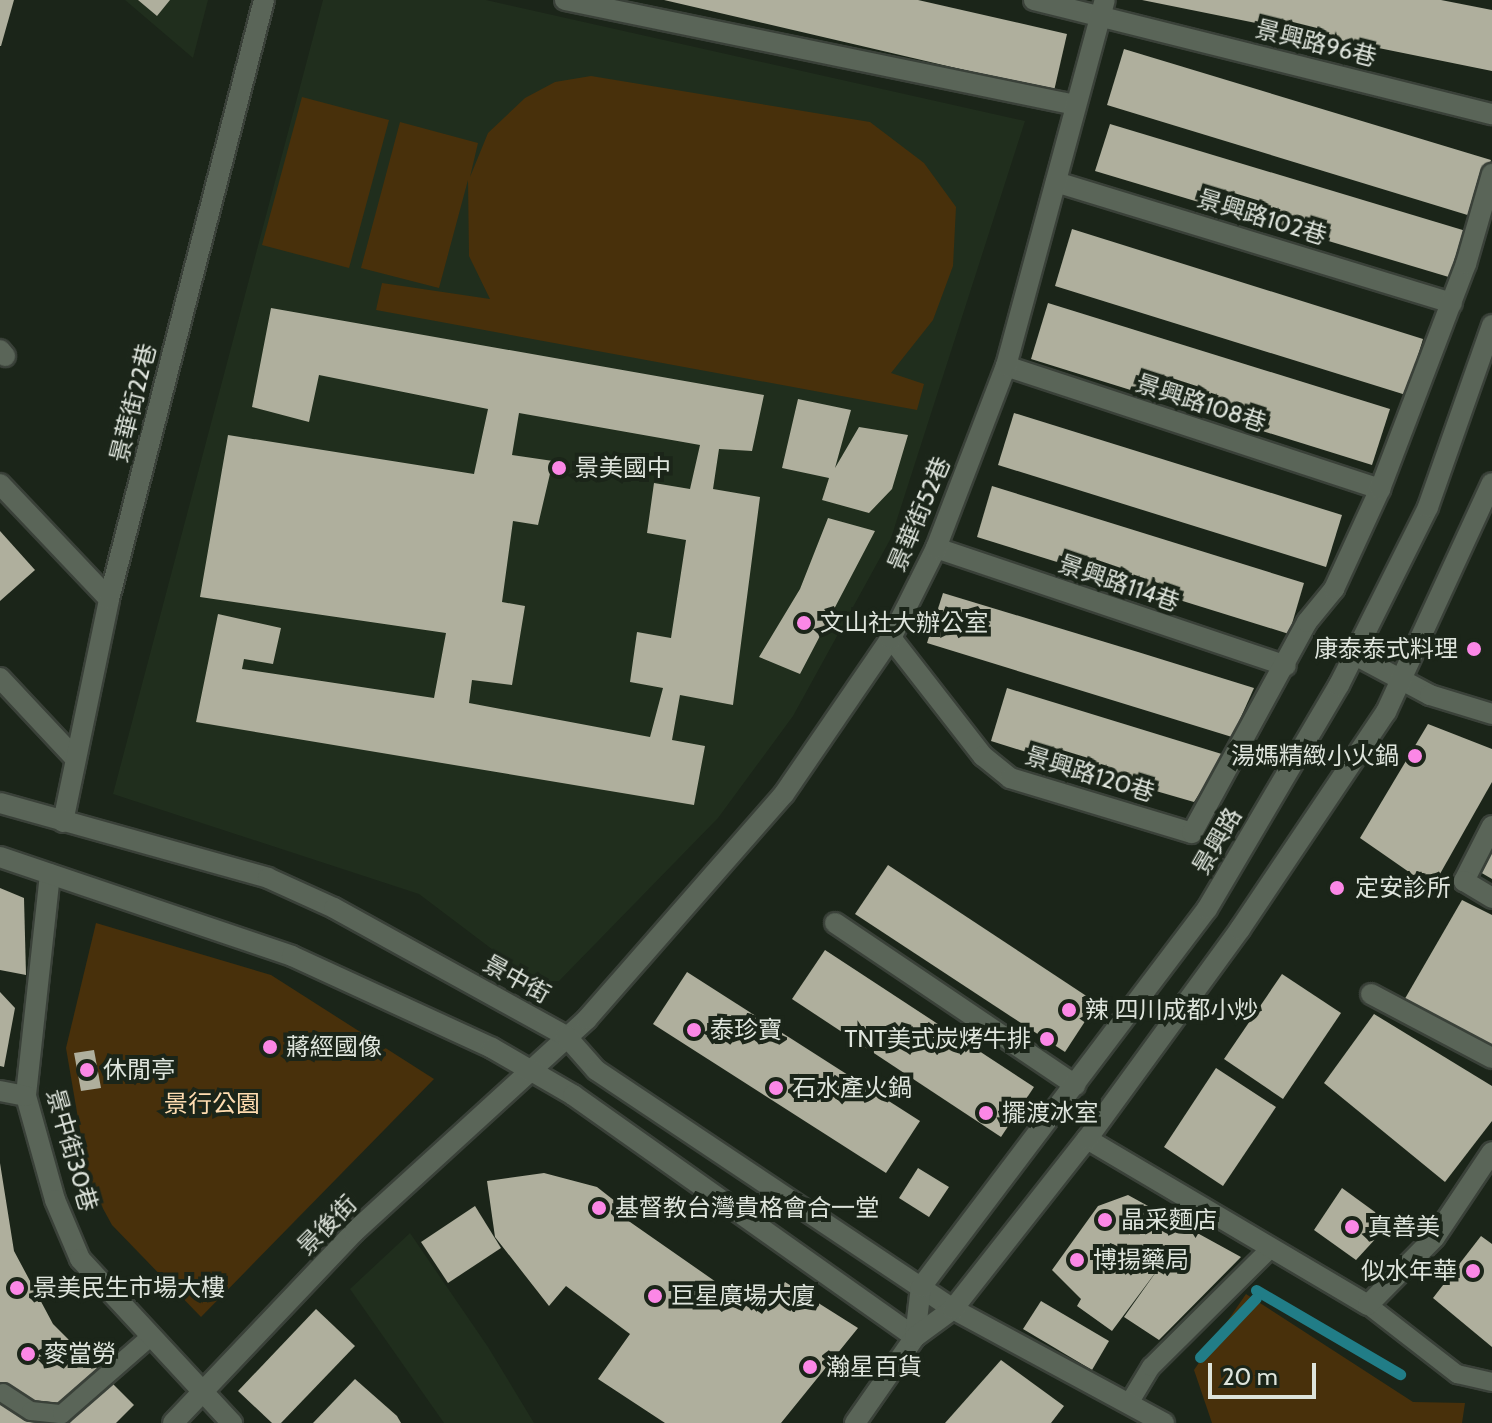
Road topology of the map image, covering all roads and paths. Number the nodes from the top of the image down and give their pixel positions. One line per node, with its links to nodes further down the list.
1 (264, 0): 16 (street, 景華街22巷)
2 (565, 0): 5 (street)
3 (1034, 0): 4 (street, 景興路96巷)
4 (1103, 7): 5 (street, 景華街52巷); 6 (street, 景興路96巷)
5 (1075, 105): 8 (street, 景華街52巷)
6 (1492, 114)
7 (1492, 174): 9 (street)
8 (1056, 182): 9 (street, 景興路102巷); 11 (street, 景華街52巷)
9 (1452, 303): 14 (street)
10 (1492, 325): 18 (street, 景興路)
11 (1006, 366): 14 (street, 景興路108巷); 15 (street, 景華街52巷)
12 (1492, 483): 21 (street)
13 (0, 484): 16 (street)
14 (1380, 489): 19 (street)
15 (936, 548): 17 (street, 景華街52巷); 19 (street, 景興路114巷)
16 (109, 599): 23 (street, 景華街22巷)
17 (891, 638): 19 (street, 景興路120巷); 32 (street, 景華街52巷)
18 (1353, 654): 21 (street); 35 (street, 景興路)
19 (1286, 666)
20 (0, 678): 23 (street)
21 (1402, 682): 22 (street); 38 (street)
22 (1492, 714)
23 (73, 756): 25 (street, 景華街22巷)
24 (0, 803): 25 (street, 景中街)
25 (63, 822): 32 (street, 景中街)
26 (1492, 826): 29 (street)
27 (0, 857): 28 (street)
28 (50, 874): 34 (street); 37 (street, 景中街30巷)
29 (1492, 898)
30 (835, 923): 35 (street)
31 (1371, 994): 33 (street)
32 (566, 1036): 34 (street, 景華街52巷); 41 (street, 景中街)
33 (1492, 1058)
34 (529, 1073): 44 (street); 48 (street, 景後街)
35 (1075, 1085): 41 (street, 景興路)
36 (0, 1091): 37 (street)
37 (26, 1096): 45 (street, 景中街30巷)
38 (1087, 1139): 40 (street); 43 (street)
39 (1492, 1152): 42 (street)
40 (1270, 1249): 42 (street); 49 (lane)
41 (921, 1287): 43 (street, 景中街); 44 (street)
42 (1368, 1305): 46 (lane)
43 (953, 1309): 44 (street); 49 (street, 景中街)
44 (915, 1337): 52 (street)
45 (149, 1338): 47 (lane); 48 (street, 景中街30巷)
46 (1492, 1382)
47 (3, 1393)
48 (202, 1393): 50 (street, 景後街); 51 (street, 景中街30巷)
49 (1131, 1400): 53 (street, 景中街)
50 (173, 1423)
51 (232, 1423)
52 (855, 1423)
53 (1164, 1423)

